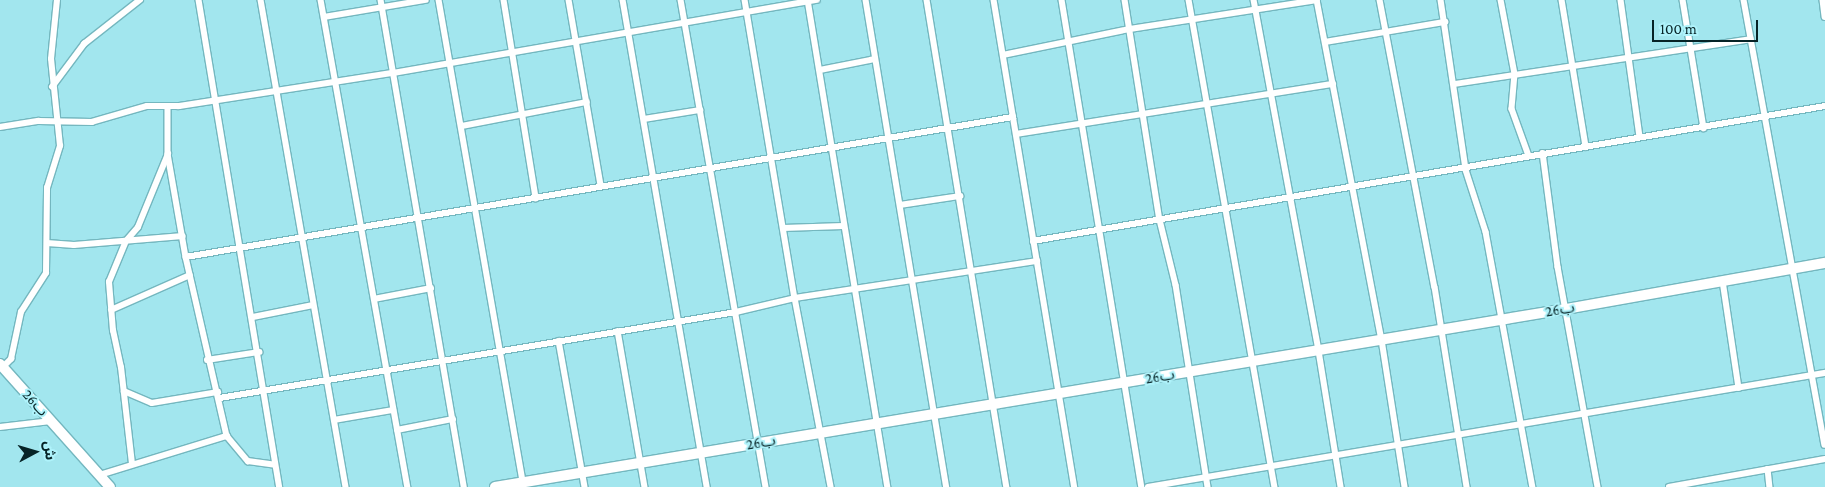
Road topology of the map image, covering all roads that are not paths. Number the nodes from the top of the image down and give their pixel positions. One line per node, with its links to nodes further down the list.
1 (57, 0): 60 (street)
2 (140, 0): 60 (street)
3 (199, 0): 63 (street)
4 (261, 0): 61 (street)
5 (321, 0): 36 (street)
6 (381, 0): 32 (street)
7 (426, 0): 32 (street)
8 (439, 0): 52 (street)
9 (504, 0): 48 (street)
10 (569, 0): 44 (street)
11 (623, 0): 41 (street)
12 (681, 0): 38 (street)
13 (744, 0): 34 (street)
14 (817, 0): 31 (street)
15 (866, 0): 51 (street)
16 (927, 0): 78 (street)
17 (994, 0): 49 (street)
18 (1062, 0): 45 (street)
19 (1125, 0): 40 (street)
20 (1190, 0): 37 (street)
21 (1254, 0): 33 (street)
22 (1317, 0): 33 (street); 46 (street)
23 (1380, 0): 42 (street)
24 (1441, 0): 39 (street)
25 (1501, 0): 56 (street)
26 (1562, 0): 53 (street)
27 (1620, 0): 50 (street)
28 (1683, 0): 47 (street)
29 (1744, 0): 43 (street)
30 (1822, 0): 35 (street)
31 (808, 1): 34 (street); 54 (street)
32 (382, 7): 36 (street); 55 (street)
33 (1255, 9): 37 (street); 62 (street)
34 (746, 12): 38 (street); 88 (street)
35 (1825, 16)
36 (324, 17): 57 (street)
37 (1193, 20): 40 (street); 65 (street)
38 (684, 22): 41 (street); 68 (street)
39 (1445, 22): 42 (street); 59 (street)
40 (1130, 29): 45 (street); 69 (street)
41 (628, 31): 44 (street); 73 (street)
42 (1385, 31): 46 (street); 91 (street)
43 (1751, 39): 47 (street); 71 (street)
44 (576, 41): 48 (street); 64 (street)
45 (1068, 42): 49 (street); 75 (street)
46 (1325, 42): 58 (street)
47 (1691, 48): 50 (street); 79 (street)
48 (511, 52): 52 (street); 70 (street)
49 (1002, 55): 72 (street)
50 (1628, 56): 53 (street); 81 (street)
51 (875, 59): 54 (street); 82 (street)
52 (451, 63): 55 (street); 76 (street)
53 (1570, 64): 56 (street); 83 (street)
54 (820, 70): 84 (street)
55 (393, 73): 57 (street); 101 (street)
56 (1515, 74): 59 (street); 87 (street)
57 (335, 81): 61 (street); 103 (street)
58 (1332, 84): 62 (street); 94 (street)
59 (1456, 84): 90 (street)
60 (52, 87): 74 (street)
61 (276, 90): 63 (street); 108 (street)
62 (1270, 93): 65 (street); 96 (street)
63 (216, 100): 67 (street); 112 (street)
64 (587, 102): 70 (street); 93 (street)
65 (1205, 104): 69 (street); 100 (street)
66 (1825, 106): 71 (street)
67 (168, 107): 74 (street); 86 (street)
68 (700, 110): 73 (street); 89 (street)
69 (1143, 114): 75 (street); 102 (street)
70 (522, 115): 76 (street); 97 (street)
71 (1766, 116): 79 (street); 116 (street)
72 (1013, 117): 78 (street); 80 (street)
73 (644, 119): 92 (street)
74 (57, 121): 77 (street); 111 (street)
75 (1081, 123): 80 (street); 106 (street)
76 (462, 126): 99 (street)
77 (0, 127)
78 (948, 128): 82 (street); 95 (street)
79 (1704, 128): 81 (street)
80 (1016, 134): 110 (street)
81 (1640, 137): 83 (street)
82 (889, 138): 84 (street); 98 (street)
83 (1586, 147): 85 (street)
84 (831, 148): 88 (street); 104 (street)
85 (1543, 153): 87 (street); 126 (street)
86 (168, 154): 107 (street); 109 (street)
87 (1529, 156): 90 (street)
88 (771, 158): 89 (street); 105 (street)
89 (710, 168): 92 (street); 128 (street)
90 (1466, 170): 91 (street); 130 (street)
91 (1412, 177): 94 (street); 132 (street)
92 (654, 178): 93 (street); 131 (street)
93 (601, 186): 97 (street)
94 (1350, 186): 96 (street); 134 (street)
95 (960, 196): 98 (street); 117 (street)
96 (1289, 196): 100 (street); 136 (street)
97 (536, 198): 99 (street)
98 (900, 205): 119 (street)
99 (476, 207): 101 (street); 138 (street)
100 (1225, 208): 102 (street); 141 (street)
101 (418, 218): 103 (street); 121 (street)
102 (1160, 220): 106 (street); 144 (street)
103 (361, 226): 108 (street); 124 (street)
104 (844, 226): 105 (street); 122 (street)
105 (783, 228): 123 (street)
106 (1100, 230): 110 (street); 148 (street)
107 (182, 236): 109 (street); 113 (street)
108 (303, 237): 112 (street); 125 (street)
109 (126, 241): 111 (street); 127 (street)
110 (1033, 241): 114 (street)
111 (47, 243): 142 (street)
112 (240, 248): 113 (street); 129 (street)
113 (186, 257): 118 (street)
114 (1037, 261): 117 (street); 152 (street)
115 (1825, 263): 116 (highway, 26ب)
116 (1794, 269): 120 (highway, 26ب); 146 (street)
117 (972, 271): 119 (street); 154 (street)
118 (190, 275): 127 (street); 139 (street)
119 (914, 280): 122 (street); 156 (street)
120 (1723, 281): 126 (highway, 26ب); 149 (street)
121 (430, 288): 124 (street); 140 (street)
122 (856, 289): 123 (street); 161 (street)
123 (795, 298): 128 (street); 165 (street)
124 (374, 299): 143 (street)
125 (313, 305): 129 (street); 147 (street)
126 (1566, 309): 130 (highway, 26ب); 157 (street)
127 (111, 310): 150 (street)
128 (736, 312): 131 (street); 168 (street)
129 (253, 317): 137 (street)
130 (1502, 320): 132 (highway, 26ب); 162 (street)
131 (676, 321): 133 (street); 171 (street)
132 (1443, 330): 134 (highway, 26ب); 167 (street)
133 (618, 331): 135 (street); 174 (street)
134 (1382, 340): 136 (highway, 26ب); 170 (street)
135 (559, 341): 138 (street); 179 (street)
136 (1319, 351): 141 (highway, 26ب); 172 (street)
137 (259, 352): 139 (street); 151 (street)
138 (500, 352): 140 (street); 183 (street)
139 (207, 360): 153 (street)
140 (443, 360): 143 (street); 158 (street)
141 (1255, 362): 144 (highway, 26ب); 177 (street)
142 (1, 366): 160 (highway, 26ب)
143 (386, 370): 147 (street); 155 (street)
144 (1188, 372): 148 (highway, 26ب); 181 (street)
145 (1825, 373): 146 (street)
146 (1811, 375): 149 (street); 169 (street)
147 (328, 381): 151 (street); 159 (street)
148 (1127, 382): 152 (highway, 26ب); 199 (street)
149 (1739, 388): 157 (street)
150 (124, 391): 153 (street); 175 (street)
151 (265, 392): 153 (street); 176 (street)
152 (1060, 394): 154 (highway, 26ب); 198 (street)
153 (219, 395): 166 (street)
154 (993, 405): 156 (highway, 26ب); 197 (street)
155 (393, 410): 159 (street); 164 (street)
156 (936, 414): 161 (highway, 26ب); 196 (street)
157 (1584, 416): 162 (street); 207 (street)
158 (453, 419): 164 (street); 188 (street)
159 (334, 420): 186 (street)
160 (51, 421): 163 (street); 180 (highway, 26ب)
161 (879, 424): 165 (highway, 26ب); 195 (street)
162 (1522, 425): 167 (street); 206 (street)
163 (0, 427)
164 (397, 430): 187 (street)
165 (823, 433): 168 (highway, 26ب); 194 (street)
166 (227, 436): 175 (street); 176 (street)
167 (1459, 436): 170 (street); 205 (street)
168 (760, 443): 171 (highway, 26ب); 193 (street)
169 (1825, 445)
170 (1398, 446): 172 (street); 204 (street)
171 (702, 453): 174 (highway, 26ب); 192 (street)
172 (1335, 456): 177 (street); 203 (street)
173 (1825, 459): 178 (street)
174 (642, 463): 179 (highway, 26ب); 191 (street)
175 (132, 464): 180 (street)
176 (275, 465): 185 (street)
177 (1272, 467): 181 (street); 202 (street)
178 (1768, 469): 182 (street); 209 (street)
179 (583, 473): 183 (highway, 26ب); 190 (street)
180 (100, 475): 184 (highway, 26ب)
181 (1206, 477): 200 (street); 201 (street)
182 (1706, 484): 208 (street)
183 (523, 485): 189 (highway, 26ب)
184 (110, 487)
185 (280, 487)
186 (346, 487)
187 (408, 487)
188 (464, 487)
189 (495, 487)
190 (585, 487)
191 (645, 487)
192 (707, 487)
193 (766, 487)
194 (831, 487)
195 (888, 487)
196 (946, 487)
197 (1007, 487)
198 (1075, 487)
199 (1142, 487)
200 (1148, 487)
201 (1208, 487)
202 (1275, 487)
203 (1340, 487)
204 (1405, 487)
205 (1467, 487)
206 (1533, 487)
207 (1598, 487)
208 (1669, 487)
209 (1770, 487)

